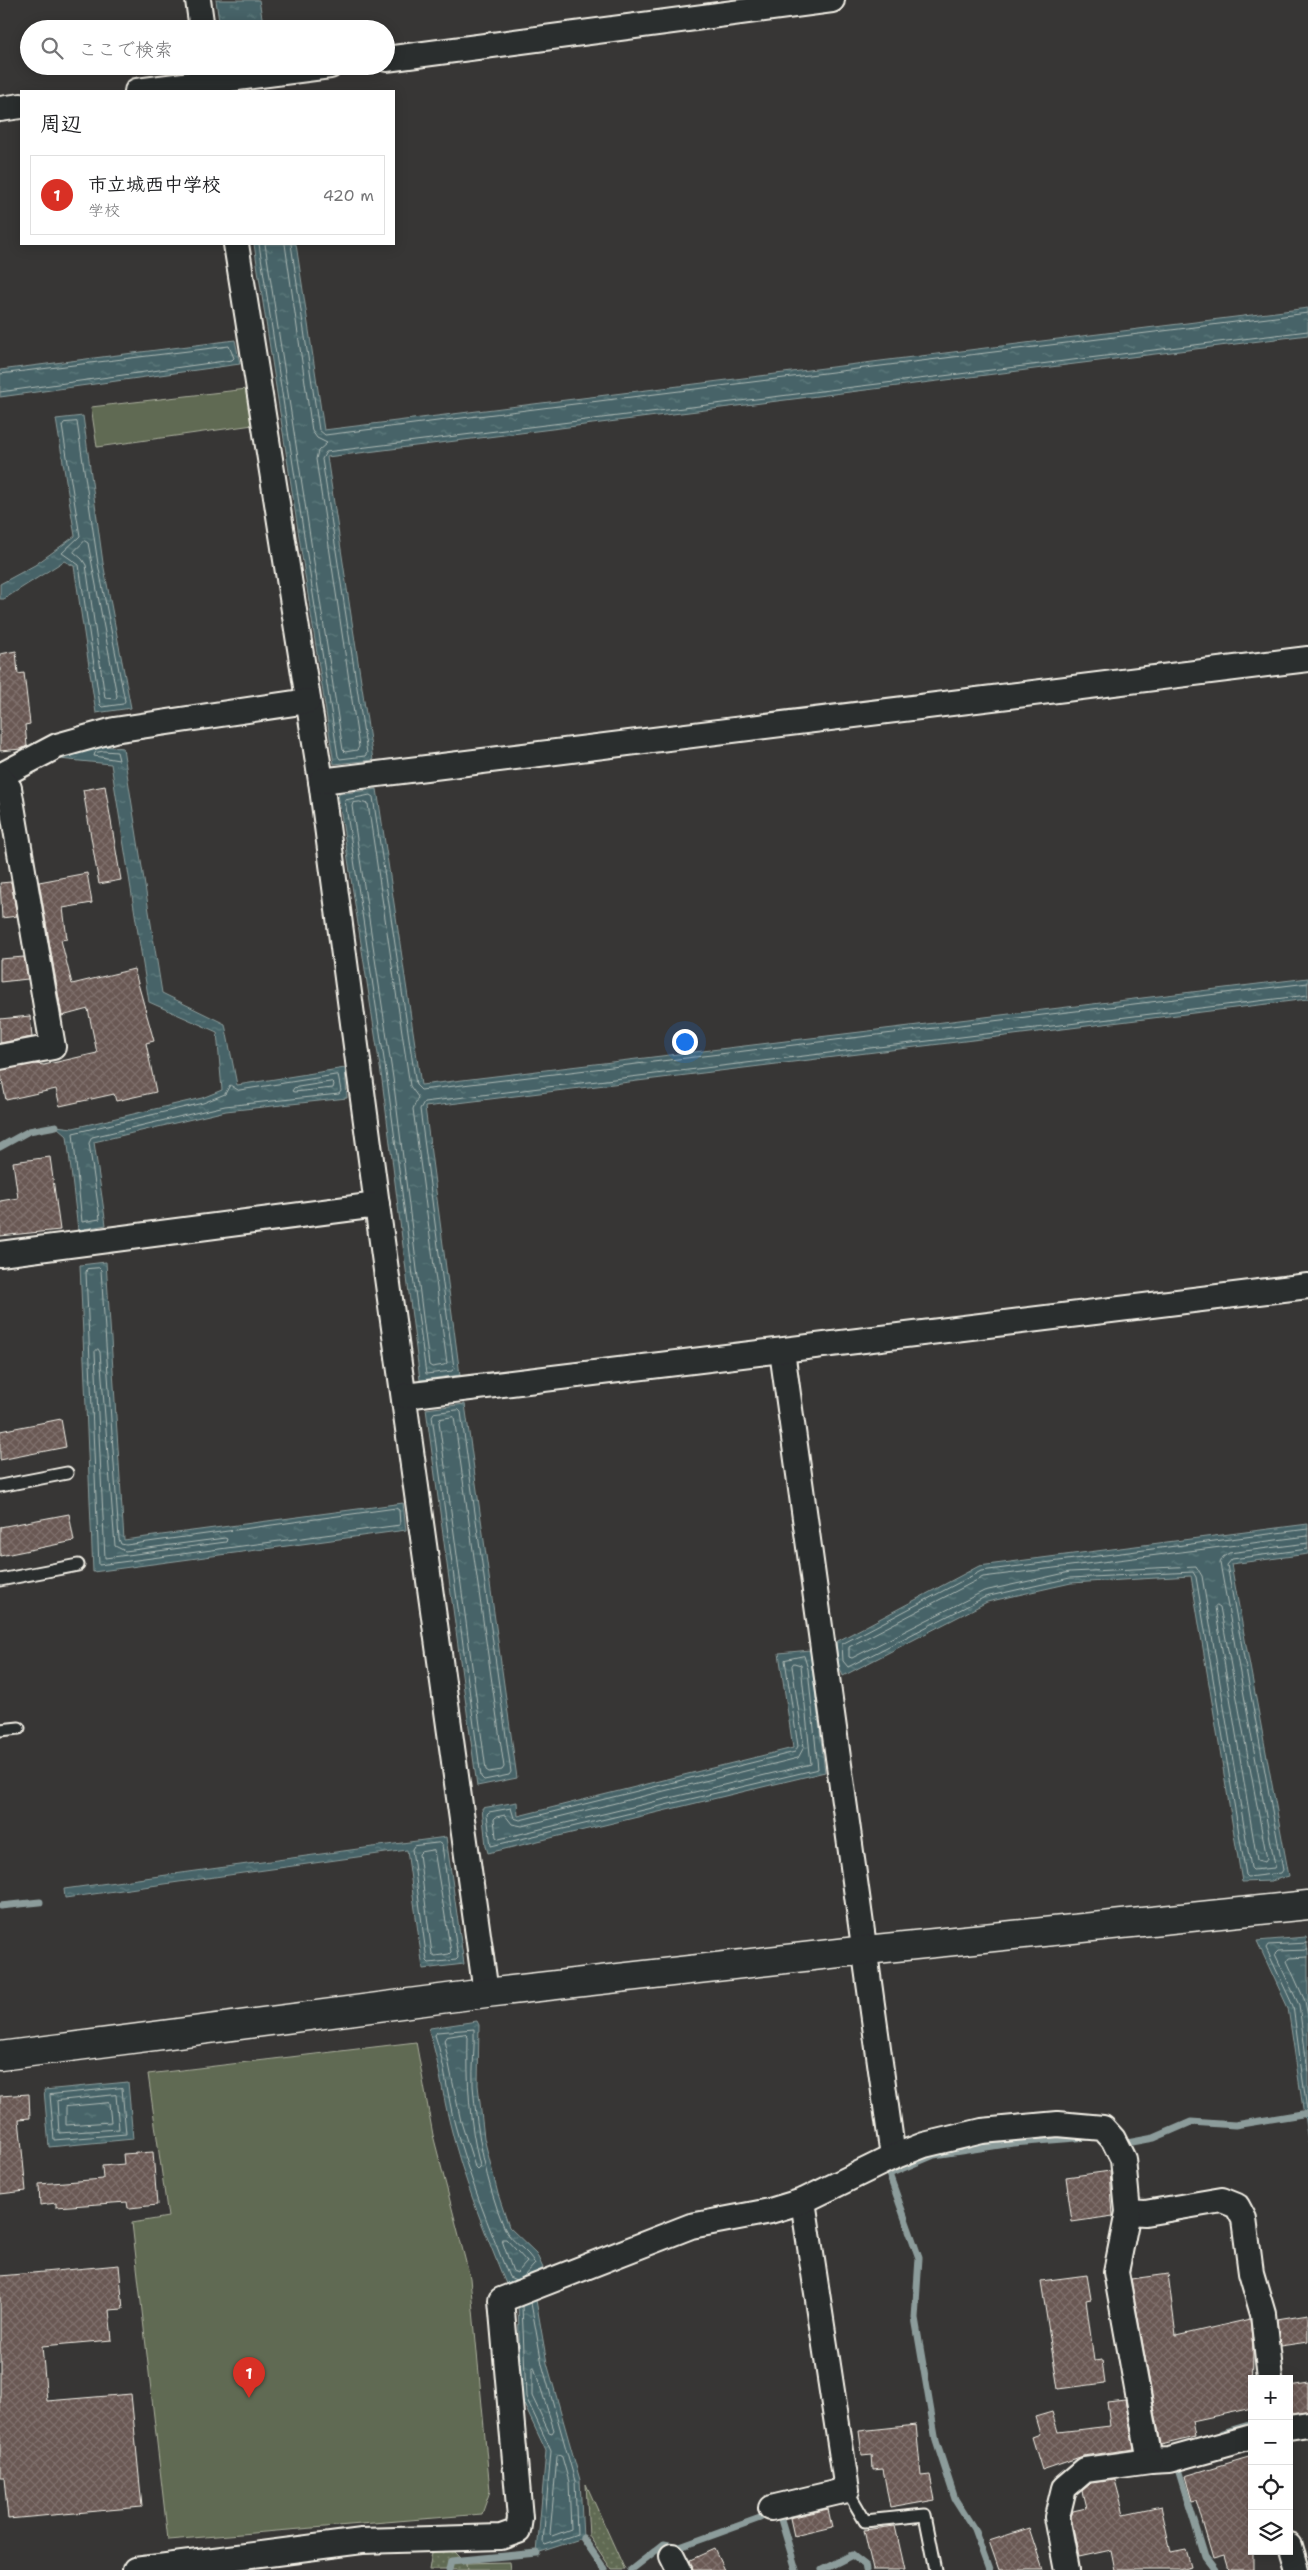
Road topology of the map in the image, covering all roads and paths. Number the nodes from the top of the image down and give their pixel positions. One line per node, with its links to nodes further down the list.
1 (198, 0): 3 (street)
2 (832, 0): 4 (street)
3 (201, 20)
4 (395, 58)
5 (253, 75): 6 (street)
6 (210, 80): 7 (street)
7 (145, 90)
8 (20, 106): 9 (street)
9 (0, 109)
10 (236, 245): 12 (street)
11 (1308, 659): 14 (street)
12 (308, 701): 13 (street); 14 (street)
13 (0, 777): 15 (street)
14 (322, 781): 16 (street)
15 (0, 1057)
16 (376, 1205): 17 (street); 20 (street)
17 (0, 1254)
18 (1308, 1286): 19 (street)
19 (782, 1351): 20 (street); 28 (street)
20 (405, 1396): 29 (street)
21 (67, 1473): 22 (lane)
22 (0, 1486)
23 (78, 1565): 24 (lane)
24 (0, 1580)
25 (19, 1728): 26 (lane)
26 (0, 1730)
27 (1308, 1905): 28 (street)
28 (866, 1950): 29 (street); 31 (street)
29 (486, 1992): 30 (street)
30 (0, 2056)
31 (893, 2157): 32 (street); 33 (street)
32 (804, 2201): 39 (street); 42 (street)
33 (1128, 2212): 34 (street); 38 (street)
34 (1270, 2375)
35 (1308, 2424): 36 (street)
36 (1293, 2426)
37 (1248, 2438): 38 (street)
38 (1150, 2460): 44 (street)
39 (847, 2490): 40 (street); 43 (lane)
40 (771, 2508)
41 (1292, 2555): 45 (street)
42 (135, 2570)
43 (936, 2570)
44 (1067, 2570)
45 (1296, 2570)

